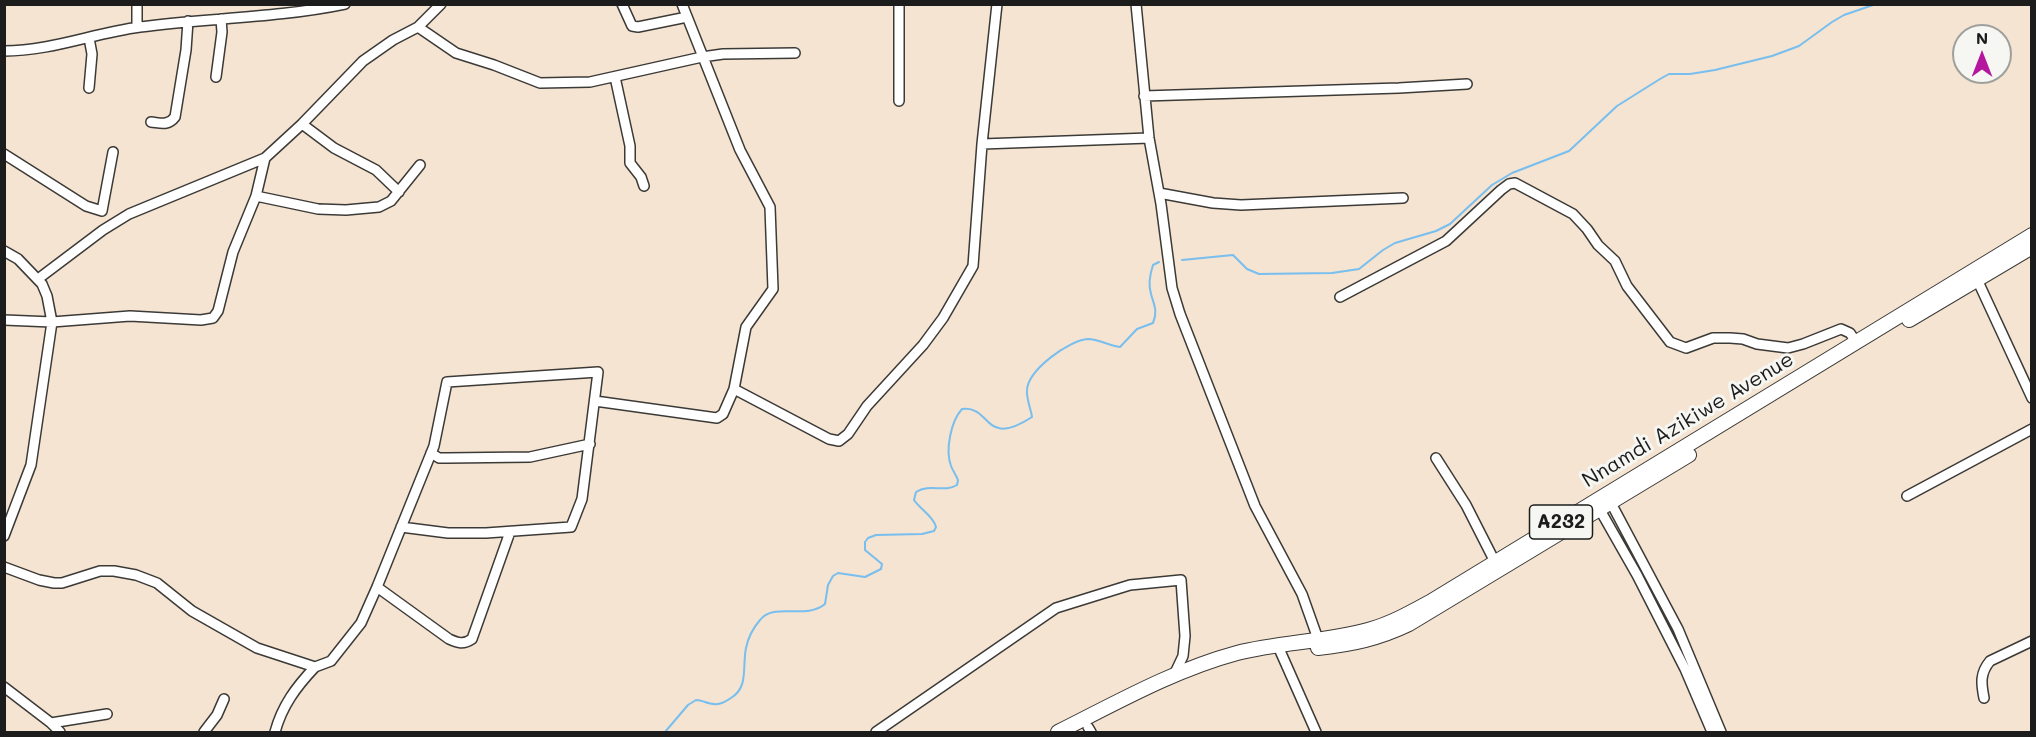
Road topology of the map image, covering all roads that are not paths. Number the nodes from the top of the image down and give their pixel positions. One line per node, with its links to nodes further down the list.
1 (137, 4): 12 (street)
2 (345, 4): 10 (street)
3 (441, 4): 13 (street)
4 (622, 4): 9 (street)
5 (682, 4): 9 (street)
6 (899, 4): 23 (street)
7 (997, 4): 27 (street)
8 (1136, 4): 22 (street)
9 (687, 17): 17 (street)
10 (221, 19): 11 (street); 18 (street)
11 (188, 21): 12 (street); 24 (street)
12 (136, 27): 14 (street)
13 (418, 27): 19 (street); 25 (street)
14 (89, 38): 15 (street); 21 (street)
15 (4, 51)
16 (795, 54): 17 (street)
17 (702, 57): 19 (street); 46 (street)
18 (216, 77)
19 (615, 77): 32 (street)
20 (1467, 84): 22 (street)
21 (88, 88)
22 (1144, 96): 26 (street)
23 (899, 100)
24 (151, 122)
25 (302, 124): 30 (street); 33 (street)
26 (1149, 138): 27 (street); 34 (street)
27 (982, 144): 46 (street)
28 (113, 152): 29 (street)
29 (4, 154)
30 (265, 158): 35 (street); 41 (street)
31 (420, 165): 33 (street)
32 (644, 186)
33 (399, 192): 35 (street)
34 (1159, 193): 36 (street); 61 (street)
35 (256, 195): 44 (street)
36 (1403, 198)
37 (2031, 235): 40 (main road, Nnamdi Azikiwe Avenue / A232)
38 (2031, 247): 40 (main road, Nnamdi Azikiwe Avenue / A232)
39 (4, 251): 41 (street)
40 (1975, 275): 45 (main road, Nnamdi Azikiwe Avenue / A232); 47 (street); 54 (main road, Nnamdi Azikiwe Avenue / A232)
41 (38, 279): 44 (street)
42 (1340, 297): 45 (street)
43 (4, 320): 44 (street)
44 (52, 322): 57 (street)
45 (1856, 342): 58 (main road, Nnamdi Azikiwe Avenue / A232)
46 (734, 389): 48 (street)
47 (2031, 398)
48 (595, 400): 50 (street); 51 (street)
49 (2031, 429): 53 (street)
50 (590, 444): 51 (street); 56 (street)
51 (431, 453): 55 (street)
52 (1436, 458): 58 (street)
53 (1907, 496)
54 (1606, 506): 63 (main road, Nnamdi Azikiwe Avenue / A232); 78 (street); 79 (street)
55 (401, 527): 56 (street); 60 (street)
56 (510, 532): 60 (street)
57 (4, 536)
58 (1495, 562): 61 (main road, Nnamdi Azikiwe Avenue / A232)
59 (4, 567): 64 (street)
60 (377, 587): 64 (street)
61 (1318, 639): 63 (main road, Nnamdi Azikiwe Avenue / A232)
62 (2031, 641): 67 (street)
63 (1279, 648): 65 (main road, Nnamdi Azikiwe Avenue / A232); 71 (main road, Nnamdi Azikiwe Avenue / A232); 77 (street)
64 (315, 667): 74 (street)
65 (1174, 675): 75 (street); 76 (main road, Nnamdi Azikiwe Avenue / A232)
66 (4, 687): 70 (street)
67 (1984, 698)
68 (224, 699): 73 (street)
69 (107, 714): 70 (street)
70 (51, 723): 72 (street)
71 (1086, 731)
72 (60, 732)
73 (204, 732)
74 (275, 732)
75 (876, 732)
76 (1058, 732)
77 (1316, 732)
78 (1712, 732)
79 (1721, 732)

